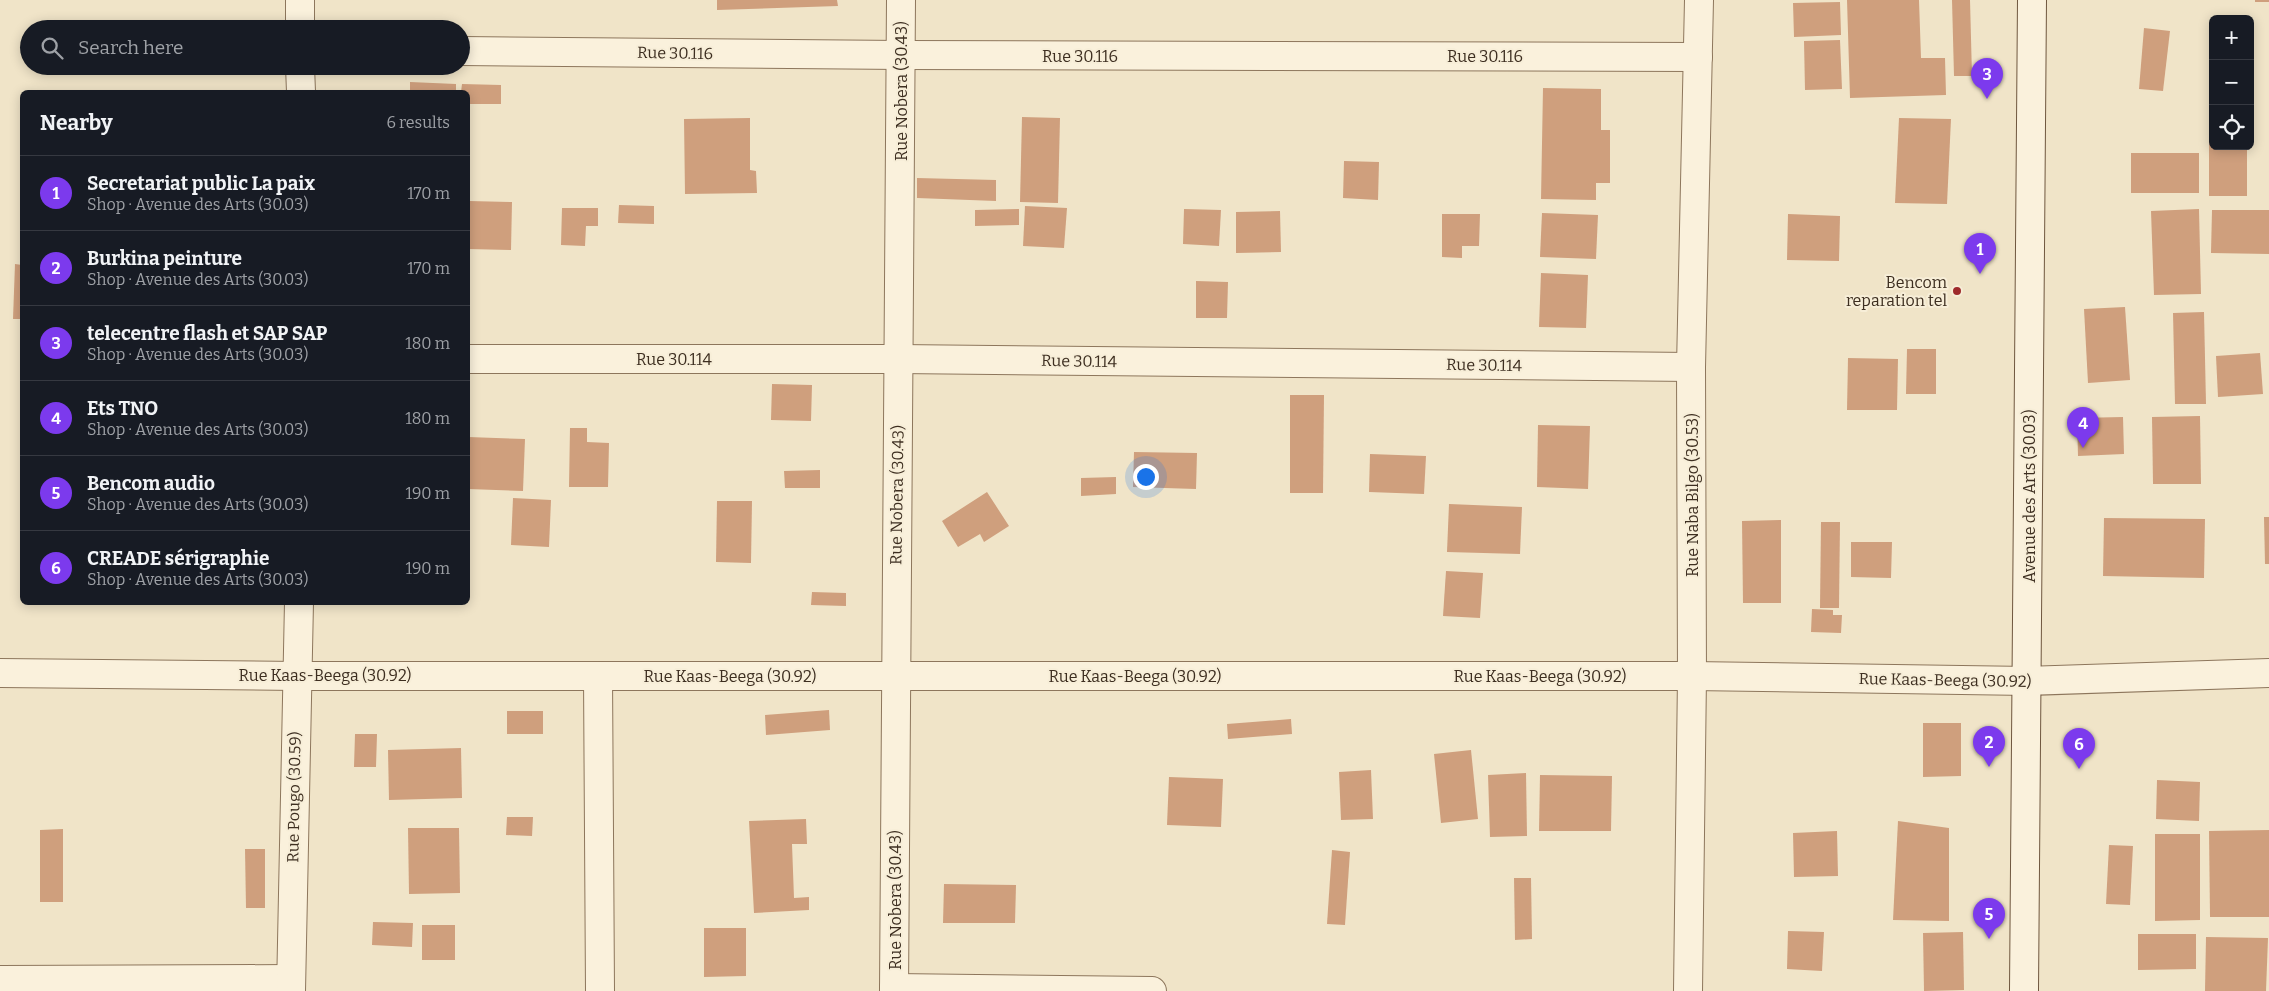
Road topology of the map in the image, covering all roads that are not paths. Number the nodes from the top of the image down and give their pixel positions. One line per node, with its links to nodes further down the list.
1 (300, 0): 5 (street)
2 (901, 0): 7 (street, Rue Nobera (30.43))
3 (1699, 0): 8 (street, Rue Naba Bilgo (30.53))
4 (2032, 0): 21 (street, Avenue des Arts (30.03))
5 (300, 20)
6 (470, 51): 7 (street, Rue 30.116)
7 (902, 55): 8 (street, Rue 30.116); 11 (street, Rue Nobera (30.43))
8 (1698, 57): 13 (street, Rue Naba Bilgo (30.53))
9 (300, 75): 10 (street)
10 (301, 90)
11 (898, 359): 12 (street, Rue 30.114); 13 (street, Rue 30.114); 19 (street, Rue Nobera (30.43))
12 (470, 360)
13 (1691, 367): 20 (street, Rue Naba Bilgo (30.53))
14 (299, 605): 17 (street, Rue Pougo (30.59))
15 (0, 673): 17 (street, Rue Kaas-Beega (30.92))
16 (2269, 673): 21 (street, Rue Kaas-Beega (30.92))
17 (297, 676): 18 (street, Rue Kaas-Beega (30.92)); 23 (street, Rue Pougo (30.59))
18 (598, 676): 19 (street, Rue Kaas-Beega (30.92)); 25 (street)
19 (895, 676): 20 (street, Rue Kaas-Beega (30.92)); 24 (street, Rue Nobera (30.43))
20 (1692, 676): 21 (street, Rue Kaas-Beega (30.92)); 27 (street, Rue Naba Bilgo (30.53))
21 (2028, 682): 28 (street, Avenue des Arts (30.03))
22 (0, 980): 23 (street)
23 (291, 985)
24 (894, 989): 26 (street)
25 (600, 991)
26 (1152, 991)
27 (1688, 991)
28 (2024, 991)

